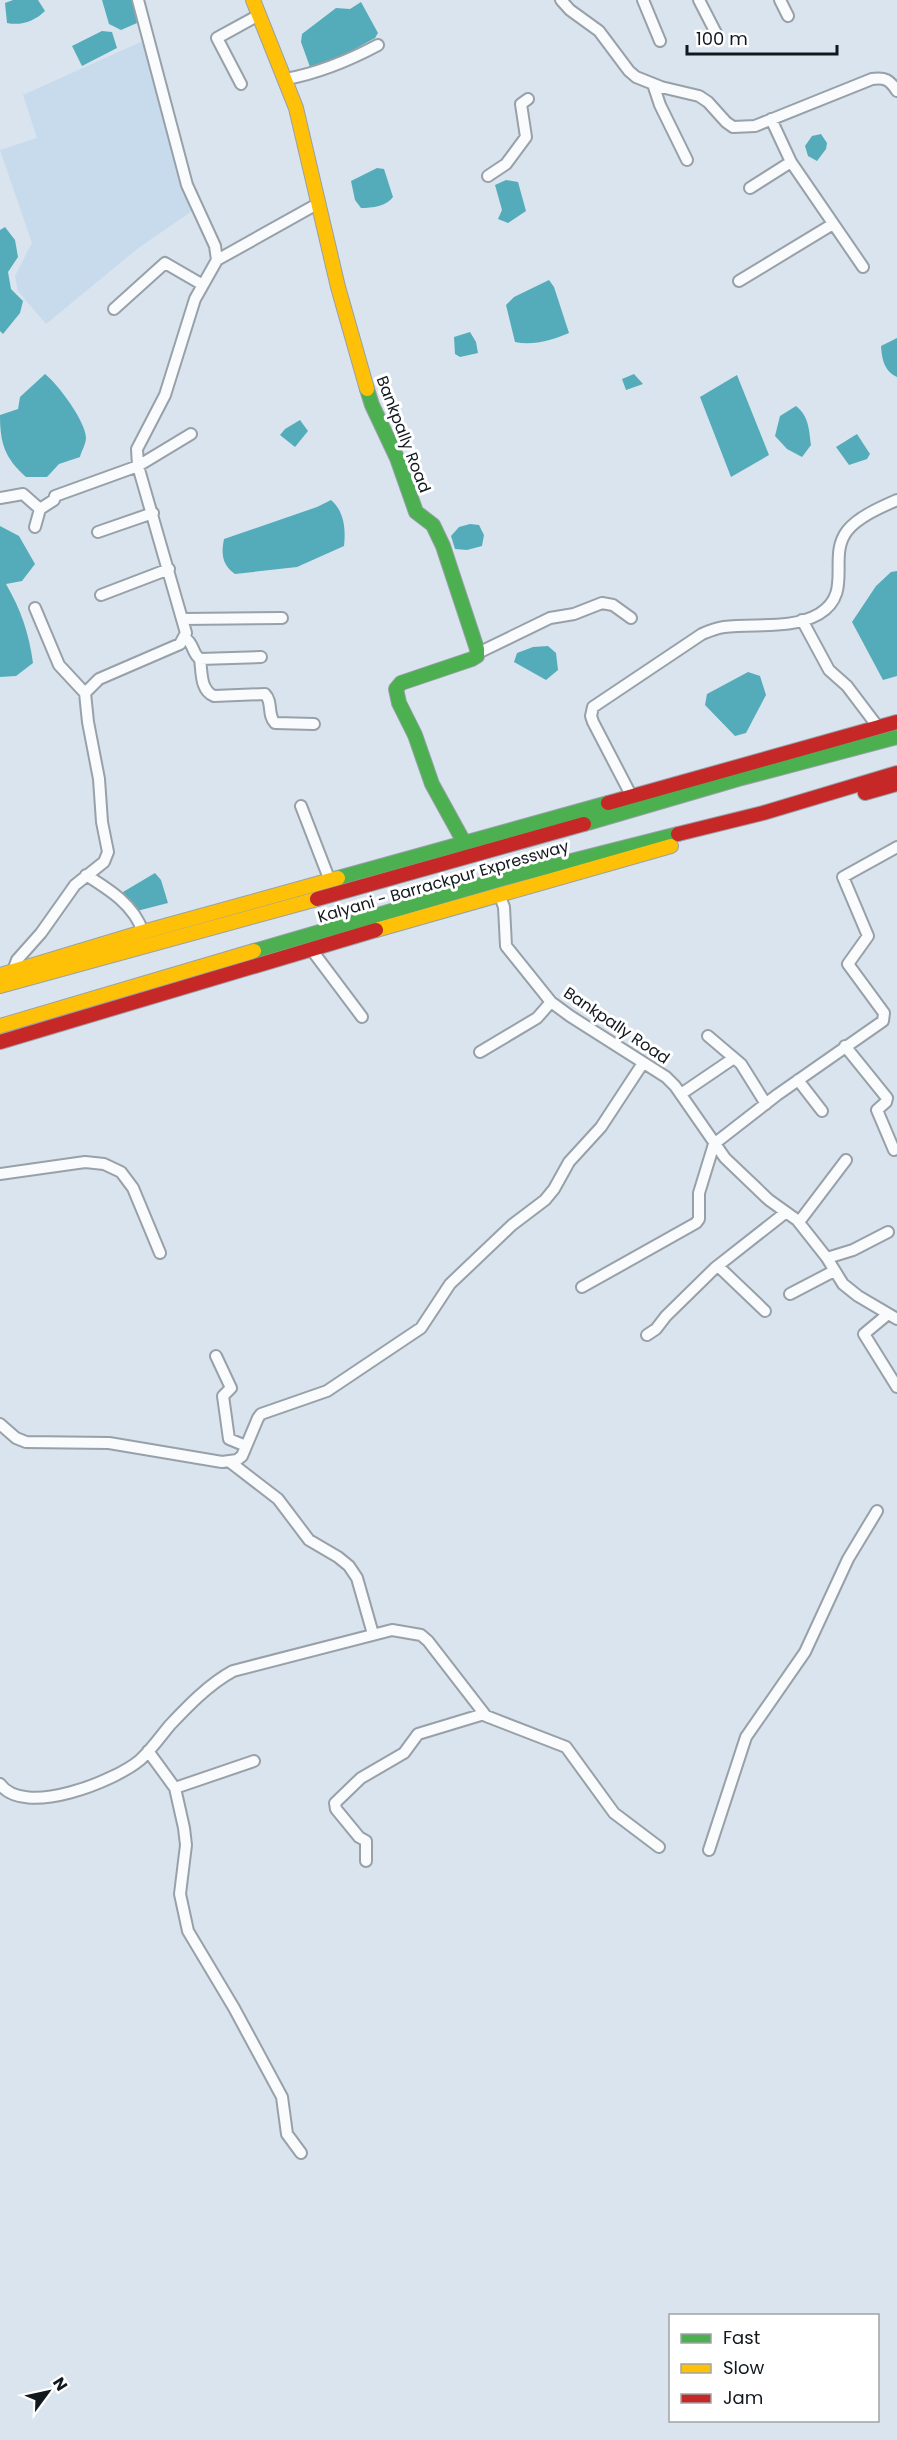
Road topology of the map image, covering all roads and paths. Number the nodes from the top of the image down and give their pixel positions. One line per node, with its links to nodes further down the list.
1 (138, 0): 24 (street)
2 (253, 0): 7 (main road, Bankpally Road)
3 (561, 0): 14 (street)
4 (643, 0): 10 (street)
5 (699, 0): 9 (street)
6 (780, 0): 8 (street)
7 (259, 15): 12 (main road, Bankpally Road); 13 (street)
8 (788, 15)
9 (718, 38)
10 (660, 41)
11 (378, 45): 12 (street)
12 (286, 79): 22 (main road, Bankpally Road)
13 (240, 84)
14 (653, 84): 17 (street); 18 (street)
15 (897, 91): 17 (street)
16 (528, 99): 20 (street)
17 (771, 119): 19 (street)
18 (687, 160)
19 (790, 162): 21 (street); 23 (street)
20 (488, 176)
21 (750, 188)
22 (319, 203): 24 (street); 45 (main road, Bankpally Road)
23 (833, 224): 25 (street); 26 (street)
24 (217, 260): 27 (street)
25 (863, 267)
26 (739, 281)
27 (203, 285): 28 (street); 30 (street)
28 (114, 309)
29 (191, 434): 30 (street)
30 (138, 466): 33 (street); 34 (street)
31 (0, 498): 33 (street)
32 (897, 500): 43 (street)
33 (40, 509): 35 (street)
34 (153, 513): 36 (street); 37 (street)
35 (35, 527)
36 (98, 532)
37 (169, 569): 38 (street); 42 (street)
38 (100, 595)
39 (34, 608): 48 (street)
40 (282, 618): 42 (street)
41 (632, 618): 45 (street)
42 (182, 619): 44 (street)
43 (802, 620): 51 (street); 55 (street)
44 (184, 638): 47 (street); 48 (street)
45 (478, 653): 57 (main road)
46 (261, 657): 47 (street)
47 (200, 659): 50 (street)
48 (86, 693): 59 (street)
49 (897, 722): 51 (main road)
50 (314, 724)
51 (878, 728): 55 (main road)
52 (897, 737): 65 (main road, Kalyani - Barrackpur Expressway)
53 (897, 773): 68 (main road, Kalyani - Barrackpur Expressway)
54 (897, 784): 61 (main road)
55 (632, 797): 57 (main road)
56 (301, 806): 60 (street)
57 (465, 844): 60 (main road)
58 (897, 847): 71 (street)
59 (86, 875): 62 (street); 64 (street)
60 (330, 881): 62 (main road)
61 (499, 894): 63 (main road); 66 (street, Bankpally Road)
62 (143, 932): 64 (main road)
63 (311, 950): 67 (street); 70 (main road)
64 (6, 973)
65 (0, 986)
66 (551, 1002): 72 (street); 74 (street, Bankpally Road)
67 (362, 1017)
68 (0, 1026)
69 (708, 1036): 73 (street)
70 (0, 1042)
71 (846, 1046): 75 (street); 77 (street)
72 (480, 1052)
73 (734, 1058): 76 (street); 78 (street)
74 (643, 1063): 76 (street, Bankpally Road); 99 (street)
75 (798, 1080): 78 (street); 79 (street)
76 (681, 1094): 80 (street, Bankpally Road)
77 (892, 1099): 81 (street)
78 (766, 1104): 80 (street)
79 (822, 1111)
80 (714, 1144): 84 (street, Bankpally Road); 91 (street)
81 (894, 1150)
82 (846, 1160): 85 (street)
83 (0, 1174): 87 (street)
84 (785, 1213): 85 (street, Bankpally Road); 89 (street)
85 (799, 1222): 88 (street, Bankpally Road)
86 (888, 1232): 88 (street)
87 (160, 1253)
88 (827, 1258): 90 (street, Bankpally Road)
89 (718, 1266): 93 (street); 95 (street)
90 (834, 1271): 92 (street); 94 (street, Bankpally Road)
91 (582, 1287)
92 (790, 1294)
93 (765, 1311)
94 (892, 1316): 97 (street)
95 (647, 1335)
96 (216, 1356): 99 (street)
97 (897, 1387)
98 (0, 1424): 100 (street)
99 (246, 1446): 100 (street)
100 (230, 1462): 102 (street)
101 (878, 1511): 109 (street)
102 (373, 1634): 103 (street); 104 (street)
103 (484, 1713): 108 (street); 110 (street)
104 (148, 1751): 106 (street); 107 (street)
105 (254, 1761): 107 (street)
106 (0, 1784)
107 (175, 1788): 111 (street)
108 (658, 1847)
109 (709, 1850)
110 (366, 1861)
111 (301, 2153)

